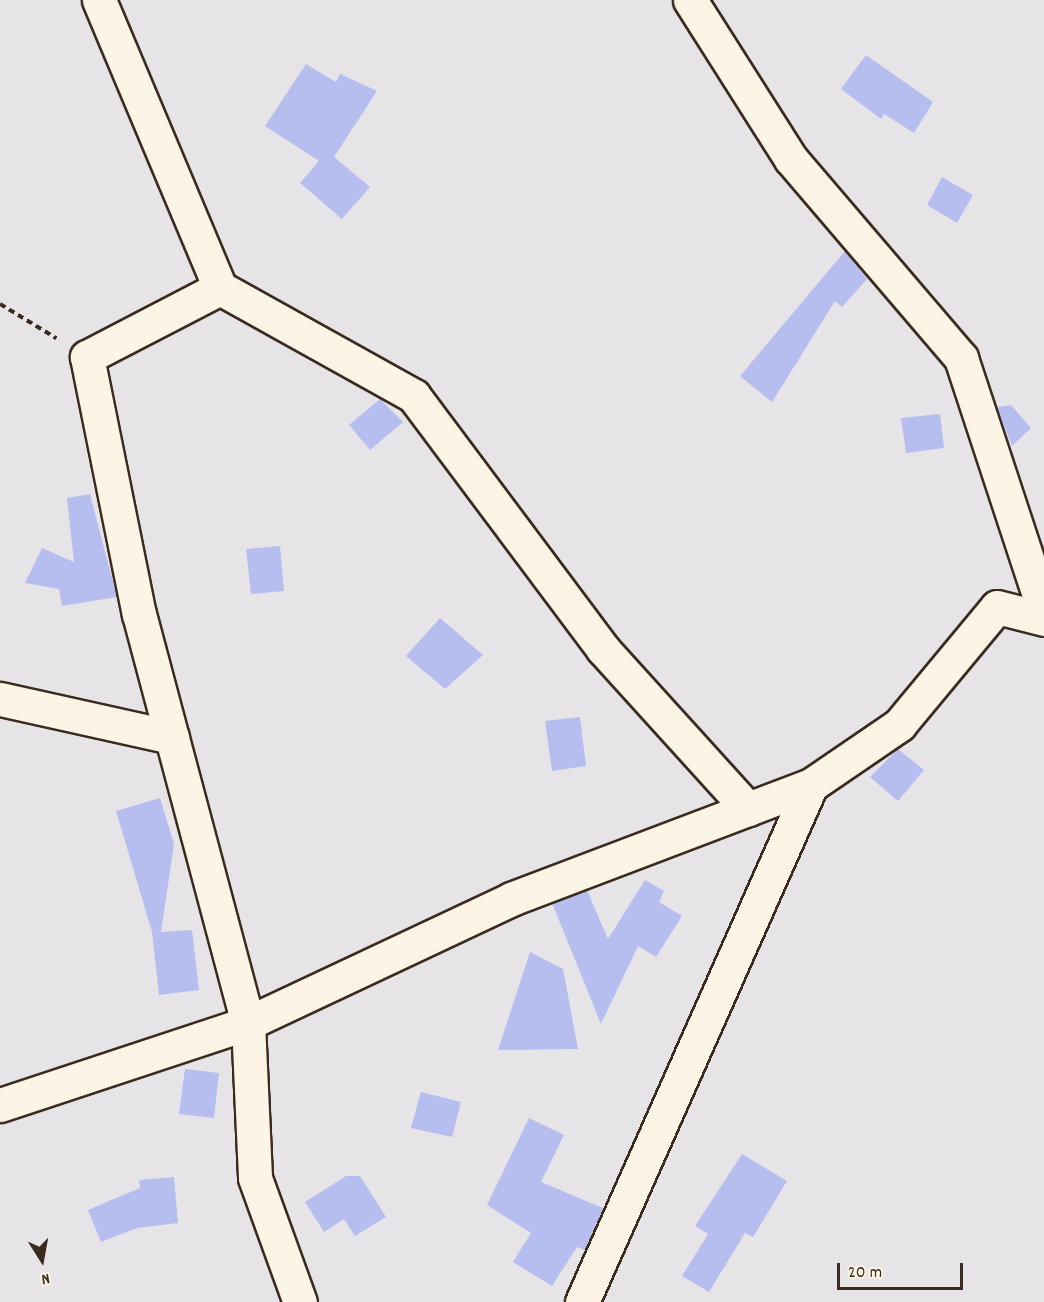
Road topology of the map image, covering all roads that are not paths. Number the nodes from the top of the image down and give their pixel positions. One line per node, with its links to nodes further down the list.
1 (99, 0): 3 (street)
2 (690, 0): 4 (street)
3 (220, 288): 7 (street); 9 (street)
4 (1044, 611)
5 (1044, 619): 8 (street)
6 (0, 699): 7 (street)
7 (172, 737): 10 (street)
8 (811, 785): 9 (street); 13 (street)
9 (748, 809): 10 (street)
10 (248, 1023): 11 (street); 12 (street)
11 (0, 1105)
12 (300, 1302)
13 (582, 1302)

